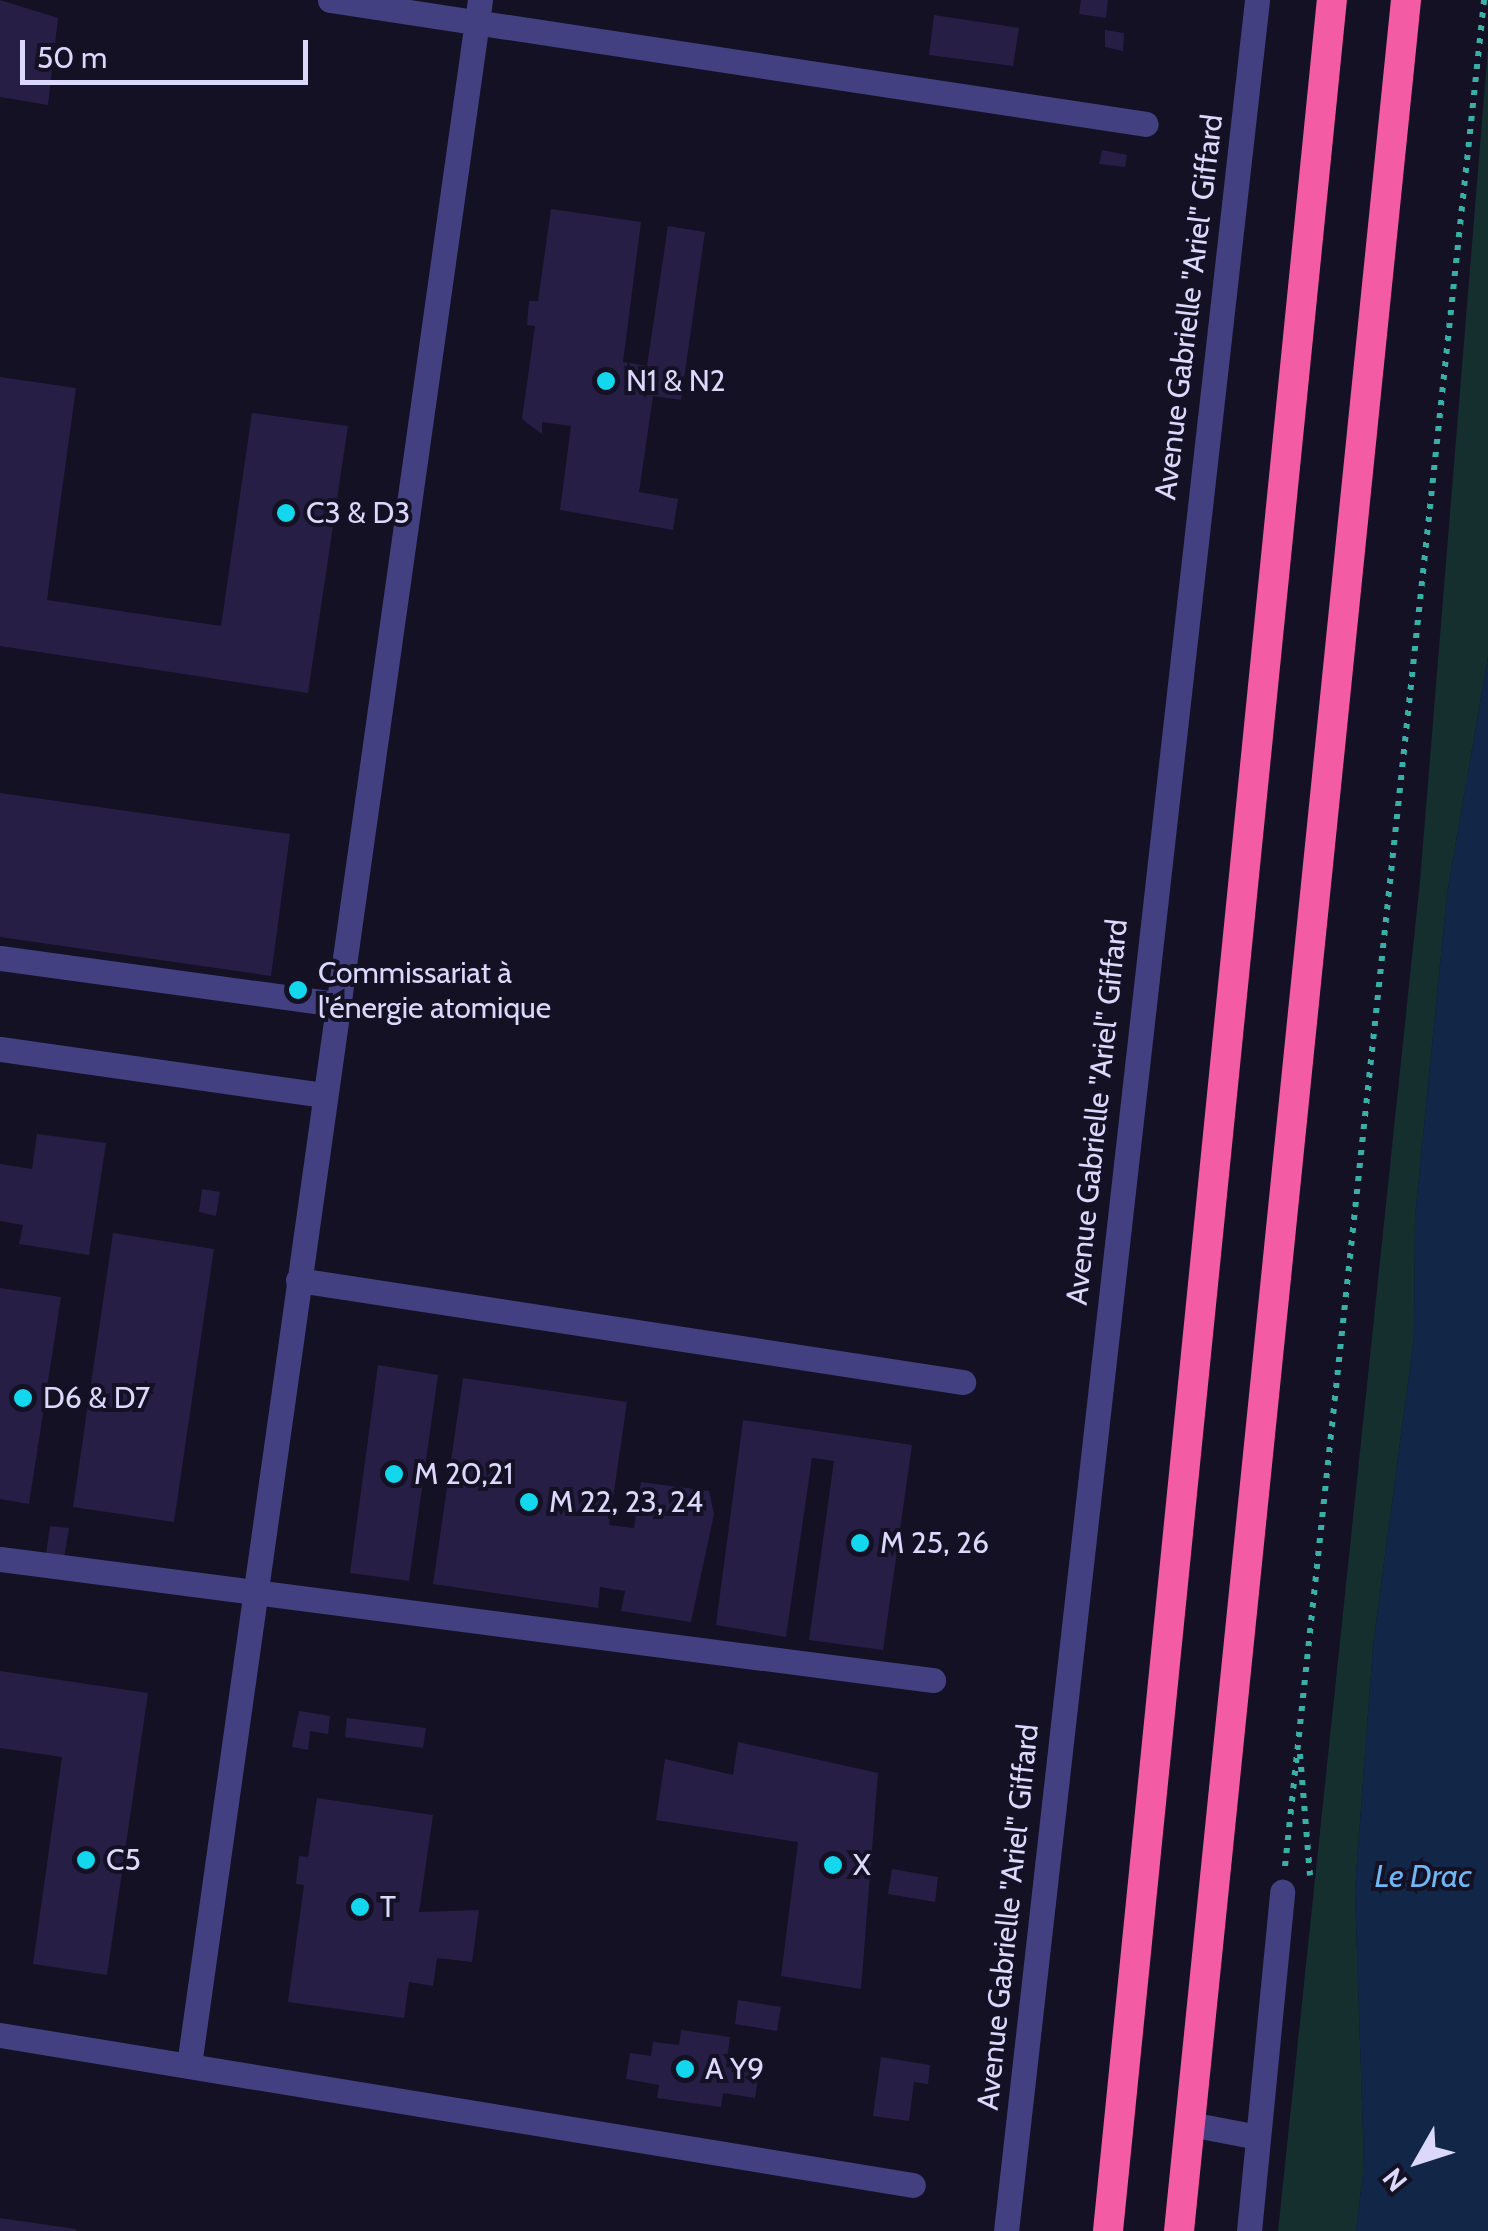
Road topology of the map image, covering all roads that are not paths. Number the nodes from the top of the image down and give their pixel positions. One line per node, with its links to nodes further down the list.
1 (330, 0): 5 (street)
2 (1257, 0): 22 (street, Avenue Gabrielle "Ariel" Giffard)
3 (1332, 0): 23 (highway)
4 (1406, 0): 19 (highway)
5 (479, 10): 6 (street); 8 (street)
6 (1146, 124)
7 (0, 958): 8 (street)
8 (336, 1004): 10 (street)
9 (0, 1048): 10 (street)
10 (324, 1095): 11 (street)
11 (298, 1280): 12 (street); 14 (street)
12 (963, 1382)
13 (0, 1559): 14 (street)
14 (256, 1590): 15 (street); 18 (street)
15 (933, 1680)
16 (1282, 1892): 20 (street)
17 (0, 2035): 18 (street)
18 (190, 2065): 21 (street)
19 (1190, 2124): 20 (street); 24 (highway)
20 (1258, 2137): 25 (street)
21 (913, 2185)
22 (1006, 2231)
23 (1108, 2231)
24 (1179, 2231)
25 (1248, 2231)

